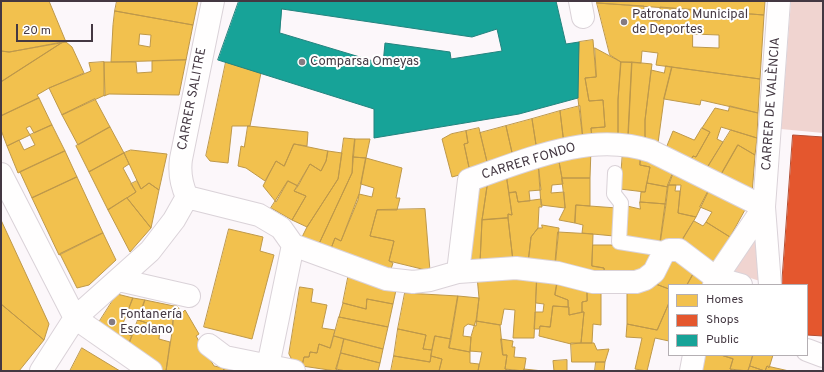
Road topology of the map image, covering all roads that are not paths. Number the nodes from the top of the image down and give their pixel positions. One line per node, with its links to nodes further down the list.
1 (213, 1): 5 (street, CARRER SALITRE)
2 (779, 1): 6 (street, CARRER DE VALÈNCIA)
3 (615, 173): 8 (lane)
4 (1, 174): 15 (street)
5 (187, 197): 7 (street); 10 (street)
6 (764, 207): 9 (street, CARRER FONDO); 11 (street, CARRER DE VALÈNCIA); 13 (street, CARRER DE VALÈNCIA)
7 (293, 244): 9 (street); 18 (street)
8 (669, 250): 9 (street); 11 (street)
9 (458, 272)
10 (119, 280): 14 (street); 15 (street)
11 (715, 282): 12 (street)
12 (732, 284)
13 (770, 284)
14 (189, 296)
15 (75, 318): 19 (street); 20 (street)
16 (209, 345): 18 (street)
17 (694, 356): 22 (street)
18 (268, 366): 21 (street)
19 (41, 371)
20 (151, 371)
21 (294, 371)
22 (691, 371)

